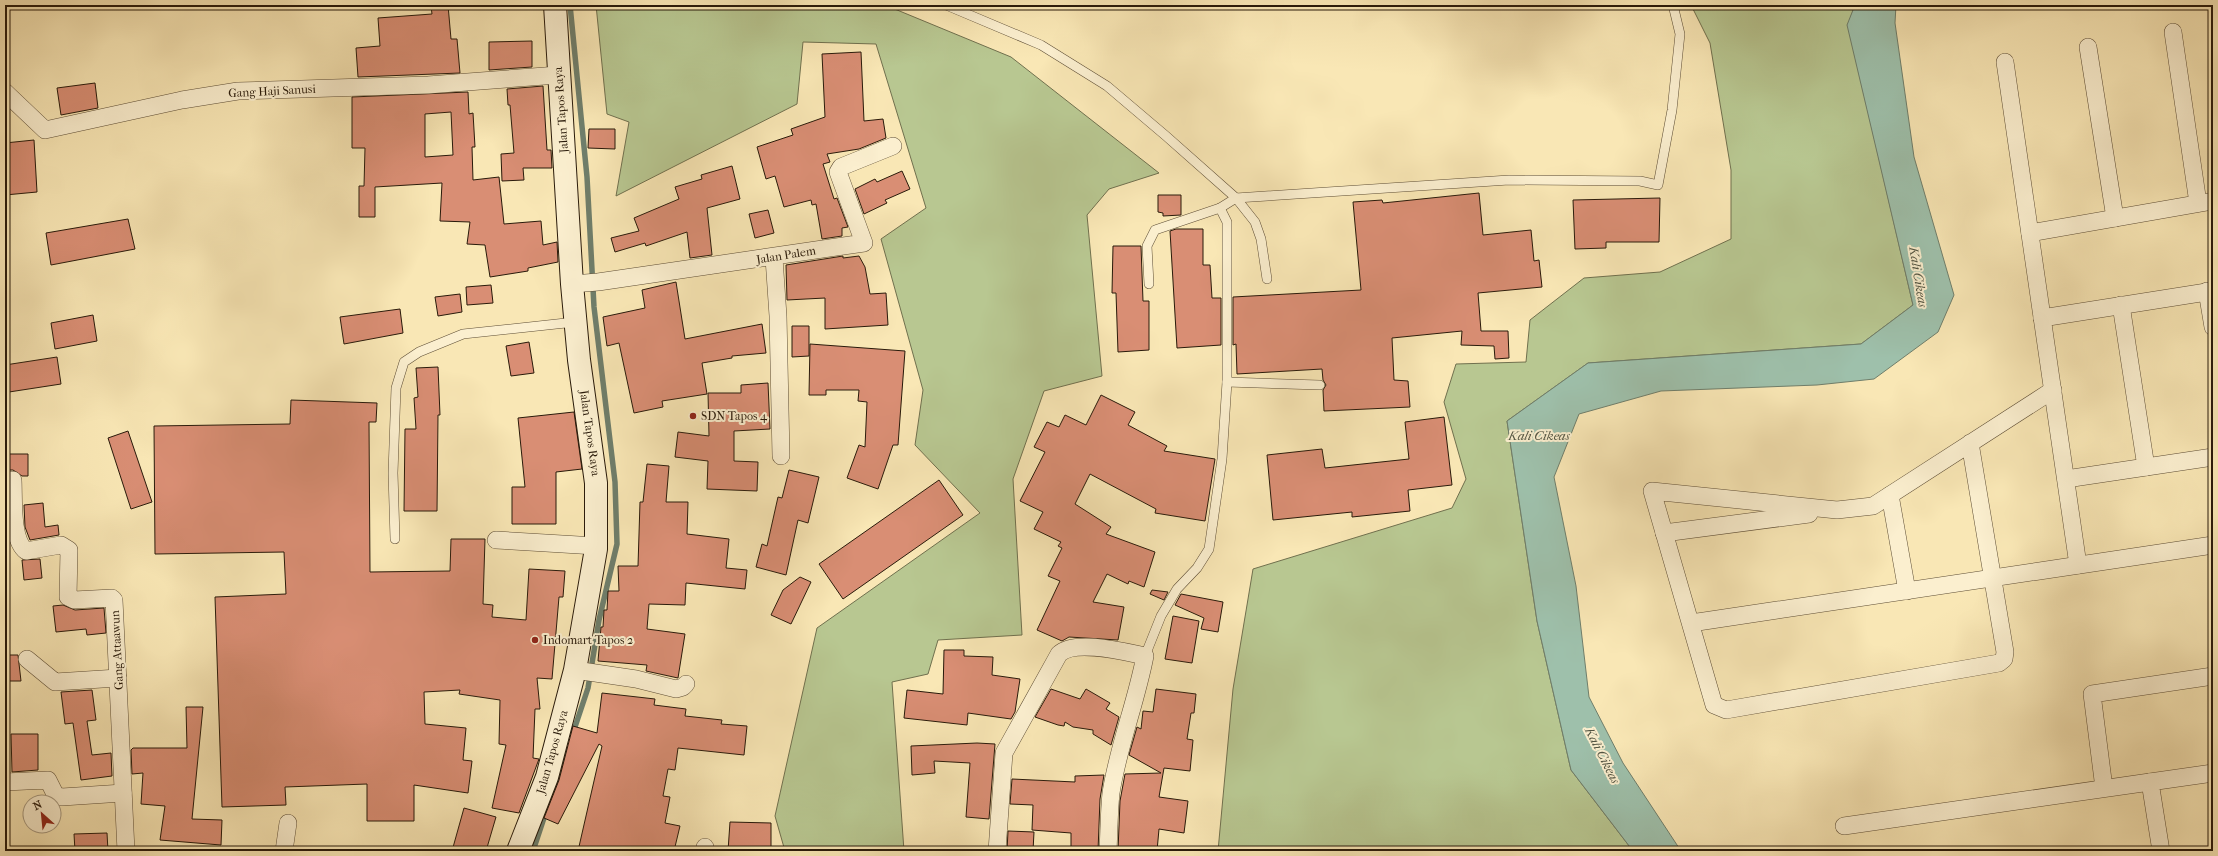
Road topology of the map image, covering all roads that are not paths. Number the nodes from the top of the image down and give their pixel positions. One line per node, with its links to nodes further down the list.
1 (556, 5): 7 (main road, Jalan Tapos Raya)
2 (946, 5): 10 (lane)
3 (1673, 5): 10 (lane)
4 (2173, 32): 11 (street)
5 (2088, 47): 13 (street)
6 (2004, 62): 14 (street)
7 (558, 75): 8 (street, Gang Haji Sanusi); 17 (main road, Jalan Tapos Raya)
8 (5, 92)
9 (893, 146): 15 (street, Jalan Palem)
10 (1236, 198): 12 (lane); 16 (lane)
11 (2205, 202): 13 (street)
12 (1220, 208): 18 (lane); 24 (lane)
13 (2116, 218): 14 (street)
14 (2030, 232): 21 (street)
15 (774, 258): 17 (street, Jalan Palem); 28 (street)
16 (1267, 279)
17 (585, 283): 22 (main road, Jalan Tapos Raya)
18 (1149, 284)
19 (2210, 291): 20 (street); 23 (street)
20 (2121, 305): 21 (street); 30 (street)
21 (2042, 318): 26 (street)
22 (576, 322): 36 (lane); 39 (main road, Jalan Tapos Raya)
23 (2213, 327)
24 (1227, 382): 25 (lane); 44 (lane)
25 (1320, 385)
26 (2053, 390): 27 (street); 31 (street)
27 (1970, 443): 33 (street); 41 (street)
28 (781, 456)
29 (2213, 457): 30 (street)
30 (2146, 467): 31 (street)
31 (2066, 479): 40 (street)
32 (5, 480): 48 (street, Gang Attaawun)
33 (1890, 495): 34 (street); 42 (street)
34 (1837, 510): 35 (street); 35 (street)
35 (1664, 533): 43 (street)
36 (394, 539)
37 (496, 540): 39 (street)
38 (2213, 545): 40 (street)
39 (596, 546): 46 (main road, Jalan Tapos Raya)
40 (2078, 565): 41 (street)
41 (1992, 578): 42 (street); 43 (street)
42 (1906, 591): 43 (street)
43 (1691, 623)
44 (1145, 656): 60 (street); 61 (street)
45 (27, 659): 48 (street)
46 (586, 671): 49 (street); 59 (main road, Jalan Tapos Raya)
47 (2213, 676): 53 (street)
48 (118, 678): 54 (street, Gang Attaawun)
49 (686, 684)
50 (2213, 773): 52 (street)
51 (5, 782): 54 (street)
52 (2150, 782): 53 (street); 62 (street)
53 (2104, 788): 56 (street)
54 (123, 793): 57 (street, Gang Attaawun)
55 (288, 823): 58 (street)
56 (1844, 826)
57 (126, 851)
58 (284, 851)
59 (518, 851)
60 (997, 851)
61 (1108, 851)
62 (2161, 851)

